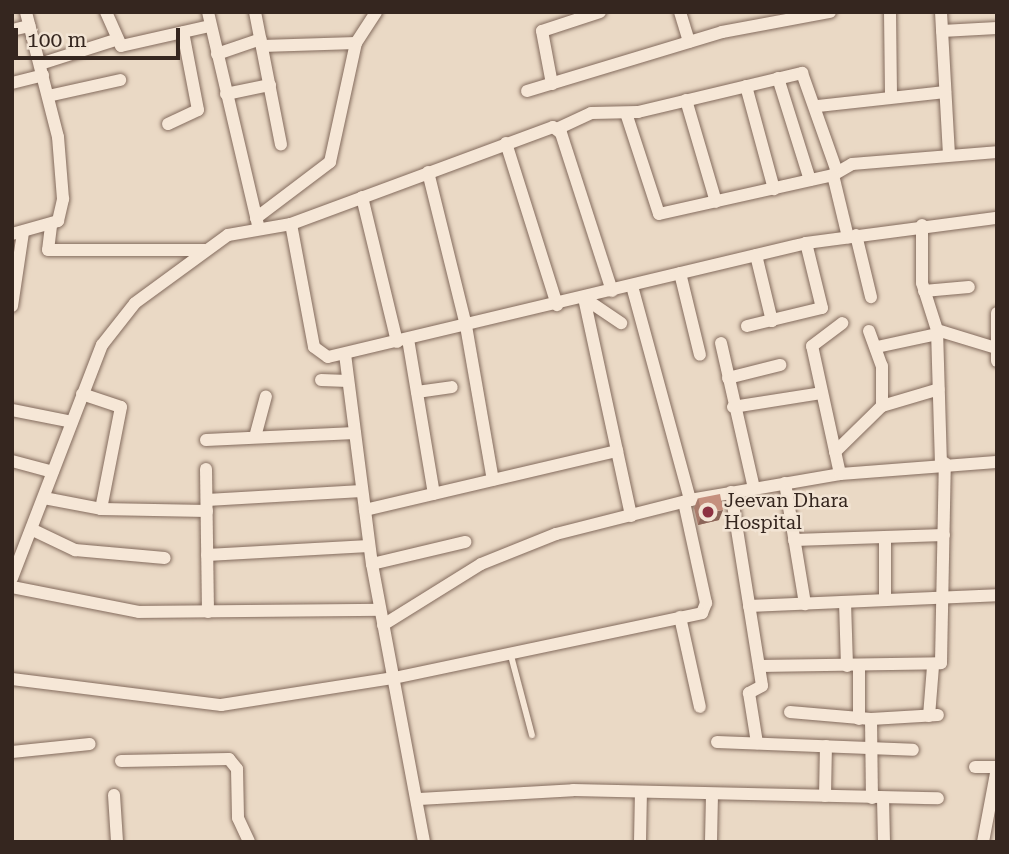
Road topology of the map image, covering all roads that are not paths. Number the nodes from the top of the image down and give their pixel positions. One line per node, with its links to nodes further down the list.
1 (26, 12): 11 (street)
2 (106, 12): 17 (street)
3 (208, 12): 12 (street)
4 (255, 12): 19 (street)
5 (376, 12): 20 (street)
6 (600, 12): 26 (street)
7 (680, 12): 18 (street)
8 (830, 12): 18 (street)
9 (890, 12): 33 (street)
10 (941, 12): 15 (street)
11 (30, 26): 14 (street); 22 (street)
12 (210, 26): 16 (street); 21 (street)
13 (997, 28): 15 (street)
14 (12, 30)
15 (942, 31): 30 (street)
16 (183, 32): 17 (street); 37 (street)
17 (116, 40): 22 (street)
18 (690, 42): 26 (street)
19 (261, 43): 20 (street); 21 (street); 27 (street)
20 (356, 43): 50 (street)
21 (217, 54): 31 (street)
22 (42, 70): 25 (street); 32 (street)
23 (778, 78): 28 (street); 35 (street); 45 (street)
24 (120, 80): 32 (street)
25 (12, 83)
26 (552, 84): 29 (street)
27 (270, 85): 31 (street); 40 (street)
28 (746, 86): 34 (street); 46 (street)
29 (527, 92)
30 (945, 92): 33 (street); 42 (street)
31 (226, 94): 50 (street)
32 (48, 96): 53 (street)
33 (891, 97): 35 (street)
34 (686, 100): 36 (street); 48 (street)
35 (818, 106): 44 (street)
36 (626, 113): 38 (street); 48 (street)
37 (168, 124)
38 (559, 128): 39 (street); 62 (street)
39 (506, 143): 43 (street); 66 (street)
40 (281, 144)
41 (997, 152): 42 (street)
42 (949, 154): 44 (street)
43 (428, 172): 47 (street); 72 (street)
44 (835, 173): 45 (street); 55 (street)
45 (810, 180): 46 (street)
46 (774, 189): 48 (street)
47 (362, 197): 51 (street); 76 (street)
48 (716, 202)
49 (997, 218): 52 (street)
50 (258, 223): 51 (street); 57 (street)
51 (291, 224): 79 (street)
52 (922, 225): 55 (street); 63 (street)
53 (51, 226): 54 (street); 57 (street)
54 (17, 233): 67 (street)
55 (852, 236): 56 (street); 64 (street)
56 (806, 243): 58 (street); 69 (street)
57 (205, 250): 90 (street)
58 (756, 255): 59 (street); 69 (street)
59 (680, 273): 60 (street); 80 (street)
60 (632, 286): 62 (street); 114 (street)
61 (969, 287): 63 (street)
62 (612, 291): 65 (street)
63 (924, 291): 75 (street)
64 (871, 297)
65 (584, 298): 66 (street); 70 (street); 99 (street)
66 (558, 305): 72 (street)
67 (12, 306)
68 (997, 313): 81 (street)
69 (772, 321): 73 (street)
70 (621, 323)
71 (842, 323): 89 (street)
72 (466, 326): 76 (street); 107 (street)
73 (747, 326)
74 (869, 331): 78 (street)
75 (937, 332): 78 (street); 81 (street); 87 (street)
76 (402, 340): 79 (street); 88 (street)
77 (721, 343): 83 (street)
78 (877, 347): 92 (street)
79 (345, 354): 85 (street)
80 (700, 355)
81 (996, 355)
82 (780, 365): 83 (street)
83 (728, 378): 93 (street)
84 (321, 380): 85 (street)
85 (348, 381): 96 (street)
86 (452, 387): 88 (street)
87 (939, 389): 92 (street); 103 (street)
88 (417, 392): 112 (street)
89 (821, 393): 93 (street); 100 (street)
90 (82, 394): 95 (street); 116 (street)
91 (266, 397): 97 (street)
92 (882, 406): 100 (street)
93 (733, 407): 109 (street)
94 (12, 410): 95 (street)
95 (72, 422): 105 (street)
96 (355, 433): 97 (street); 110 (street)
97 (255, 437): 98 (street)
98 (206, 440)
99 (617, 450): 107 (street); 118 (street)
100 (835, 452): 106 (street)
101 (12, 461): 105 (street)
102 (997, 462): 103 (street)
103 (943, 463): 106 (street); 120 (street)
104 (206, 469): 115 (street)
105 (53, 472): 113 (street)
106 (840, 474): 108 (street)
107 (494, 480): 112 (street)
108 (785, 483): 109 (street); 122 (street)
109 (754, 488): 111 (street)
110 (362, 491): 115 (street); 117 (street)
111 (731, 492): 114 (street); 135 (street)
112 (434, 494): 117 (street)
113 (44, 498): 116 (street); 119 (street)
114 (687, 501): 118 (street); 138 (street)
115 (207, 505): 116 (street); 125 (street)
116 (101, 509)
117 (365, 510): 124 (street)
118 (631, 516): 139 (street)
119 (33, 530): 126 (street); 128 (street)
120 (944, 535): 121 (street); 131 (street)
121 (885, 537): 122 (street); 132 (street)
122 (794, 540): 134 (street)
123 (464, 542): 127 (street)
124 (369, 546): 125 (street); 127 (street)
125 (207, 555): 137 (street)
126 (165, 558)
127 (372, 564): 136 (street)
128 (12, 578)
129 (12, 587): 137 (street)
130 (997, 595): 131 (street)
131 (943, 598): 132 (street); 143 (street)
132 (885, 600): 133 (street)
133 (845, 602): 134 (street); 142 (street)
134 (805, 604): 135 (street)
135 (750, 606): 141 (street)
136 (380, 610): 137 (street); 139 (street)
137 (208, 612)
138 (680, 617): 140 (street); 146 (street)
139 (383, 625): 144 (street)
140 (509, 651): 144 (street); 149 (lane)
141 (759, 666): 142 (street); 151 (street)
142 (853, 666): 143 (street); 148 (street)
143 (933, 666): 148 (street)
144 (394, 678): 145 (street); 166 (street)
145 (12, 679)
146 (700, 707)
147 (790, 712): 148 (street)
148 (865, 719): 154 (street)
149 (532, 734)
150 (717, 742): 151 (street)
151 (757, 743): 153 (street)
152 (90, 744): 156 (street)
153 (826, 746): 154 (street); 163 (street)
154 (871, 748): 155 (street); 164 (street)
155 (914, 750)
156 (12, 752)
157 (121, 761): 168 (street)
158 (975, 767): 159 (street)
159 (997, 767): 173 (street)
160 (642, 792): 161 (street); 166 (street); 170 (street)
161 (712, 794): 163 (street); 171 (street)
162 (114, 795): 167 (street)
163 (825, 796): 164 (street)
164 (877, 798): 165 (street); 172 (street)
165 (938, 798)
166 (419, 799): 169 (street)
167 (117, 842)
168 (249, 842)
169 (424, 842)
170 (640, 842)
171 (711, 842)
172 (884, 842)
173 (983, 842)

